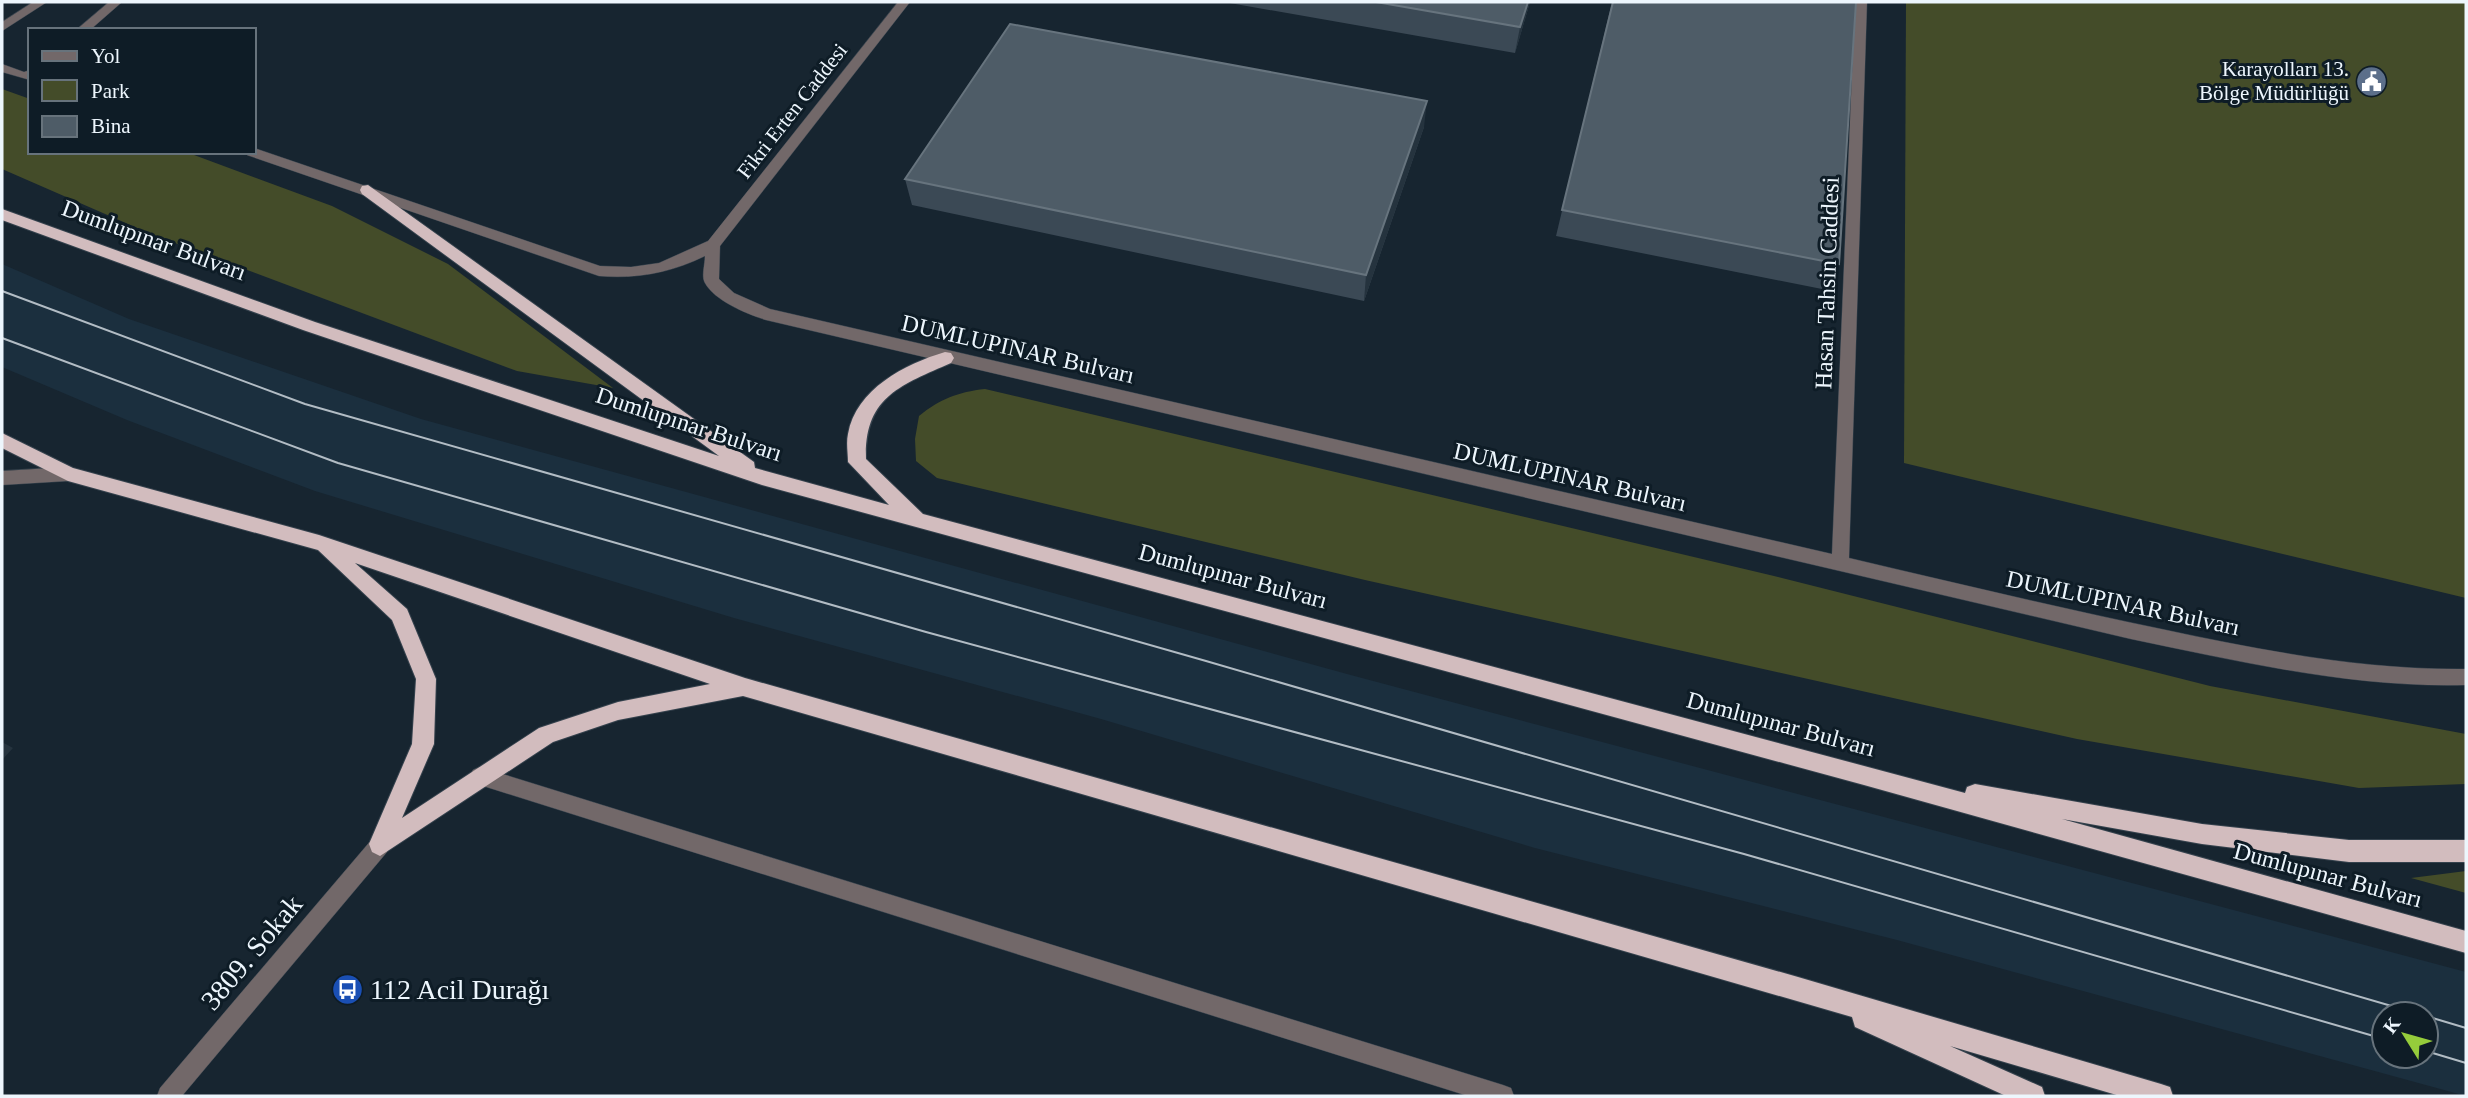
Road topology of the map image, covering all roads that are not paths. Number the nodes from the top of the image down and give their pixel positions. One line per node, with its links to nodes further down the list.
1 (41, 2): 5 (street)
2 (116, 2): 6 (street)
3 (904, 2): 12 (street, Fikri Erten Caddesi)
4 (1861, 2): 20 (street, Hasan Tahsin Caddesi)
5 (2, 27)
6 (84, 28)
7 (2, 68): 8 (street)
8 (28, 77)
9 (256, 153): 10 (street)
10 (368, 190): 12 (street); 17 (highway)
11 (2, 214): 17 (highway, Dumlupınar Bulvarı)
12 (713, 245): 13 (street, DUMLUPINAR Bulvarı)
13 (945, 358): 18 (highway); 20 (street, DUMLUPINAR Bulvarı)
14 (2, 440): 15 (highway)
15 (68, 474): 16 (street); 19 (highway)
16 (2, 478)
17 (761, 478): 18 (highway, Dumlupınar Bulvarı)
18 (916, 520): 23 (highway, Dumlupınar Bulvarı)
19 (319, 543): 22 (highway); 25 (highway)
20 (1840, 565): 21 (street, DUMLUPINAR Bulvarı)
21 (2466, 677)
22 (745, 687): 24 (highway); 28 (highway)
23 (1864, 775): 26 (highway); 27 (highway, Dumlupınar Bulvarı)
24 (480, 776): 25 (highway); 30 (street)
25 (380, 845): 29 (street, 3809. Sokak)
26 (2466, 851)
27 (2466, 942)
28 (1798, 989): 31 (highway); 32 (highway)
29 (168, 1096)
30 (1503, 1096)
31 (2033, 1096)
32 (2161, 1096)

